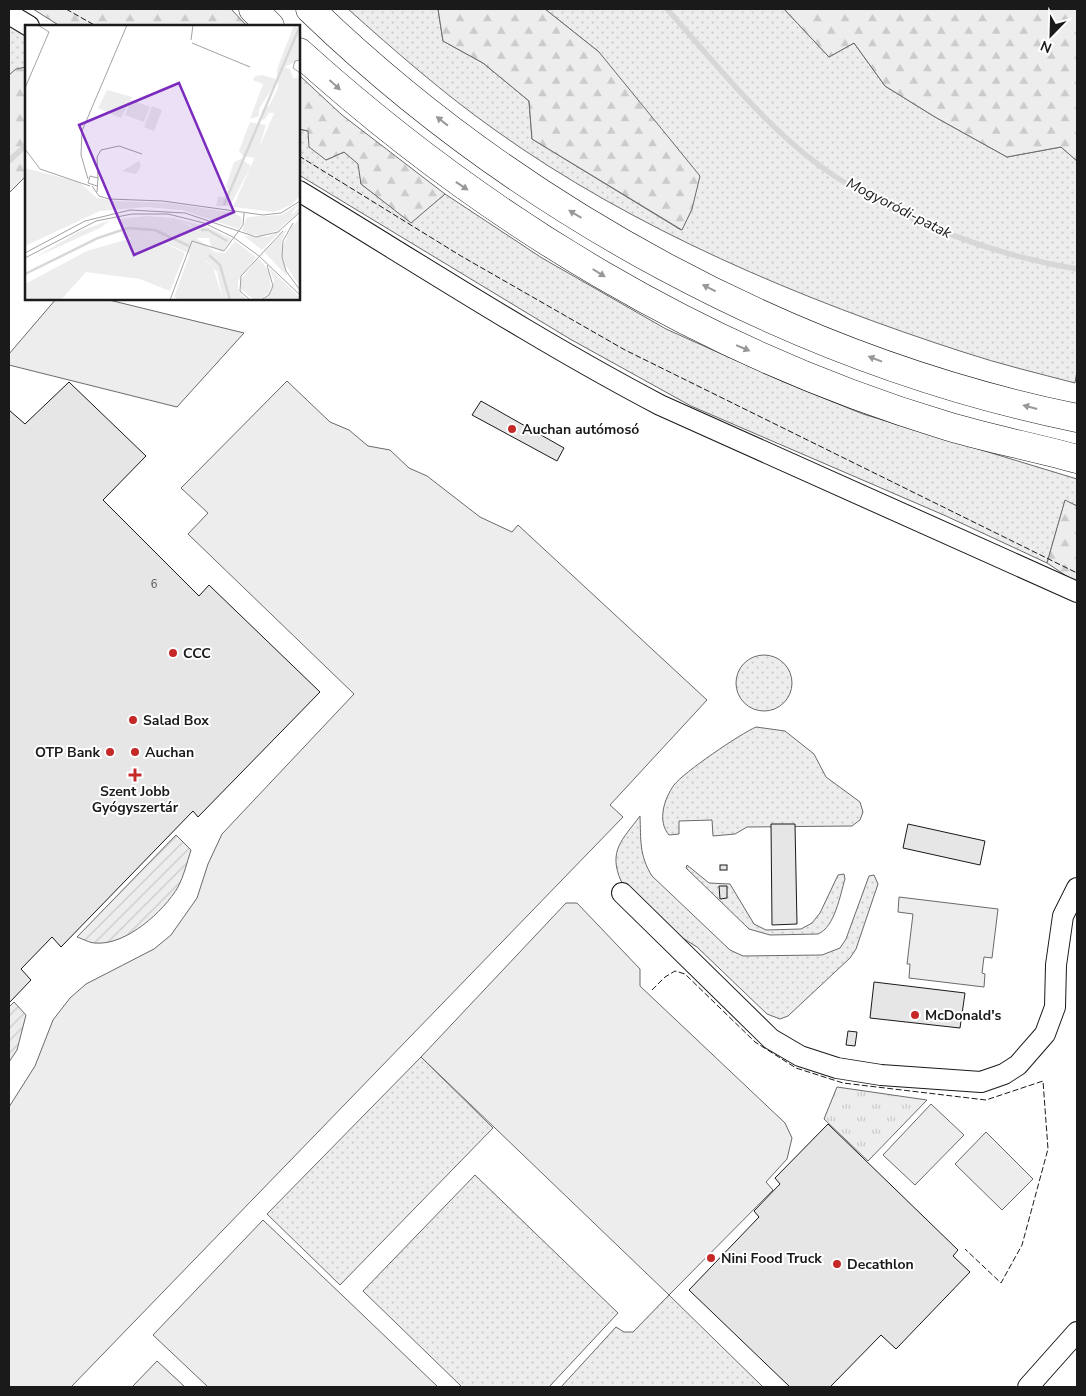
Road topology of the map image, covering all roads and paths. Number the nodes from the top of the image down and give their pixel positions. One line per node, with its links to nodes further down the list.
1 (253, 9): 5 (highway)
2 (310, 9): 8 (highway, one-way to 2)
3 (9, 14): 4 (street)
4 (27, 25)
5 (269, 25)
6 (300, 53): 9 (highway, one-way to 9)
7 (300, 192): 10 (street)
8 (1077, 418)
9 (1077, 459)
10 (1077, 592)
11 (1077, 888): 14 (street)
12 (622, 893): 14 (street)
13 (1077, 916): 14 (street)
14 (1060, 944)
15 (1077, 1332): 16 (street)
16 (1028, 1387)

